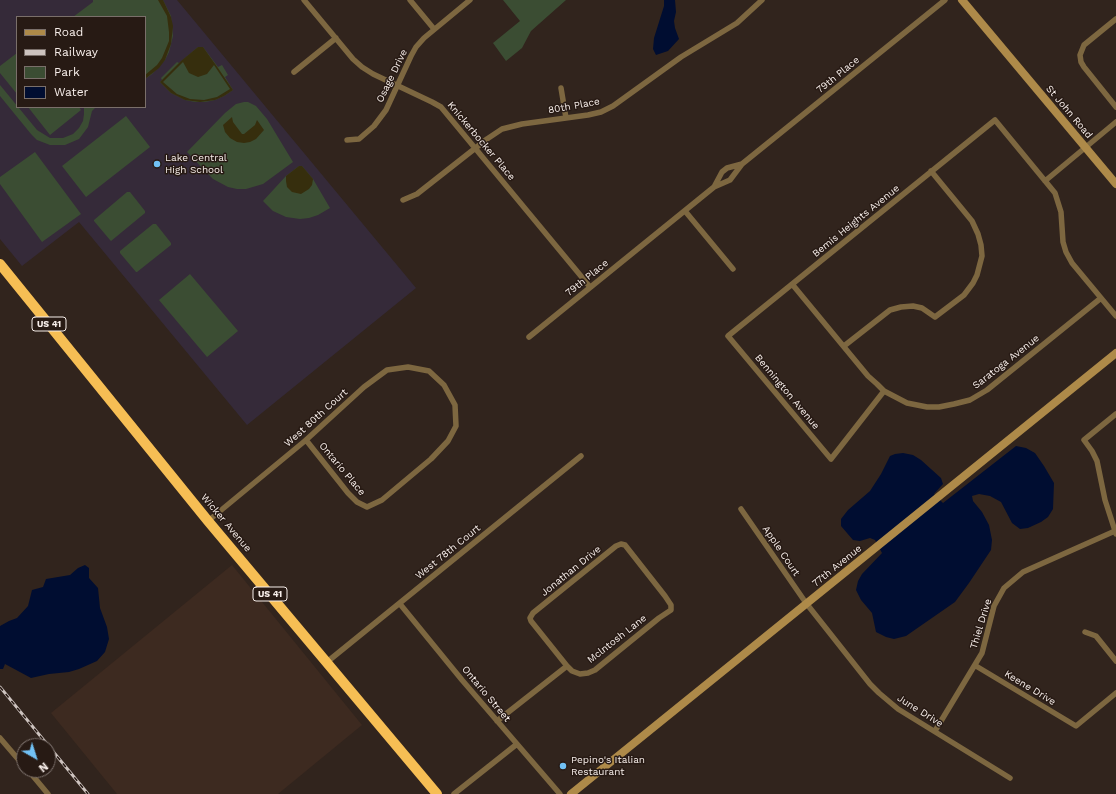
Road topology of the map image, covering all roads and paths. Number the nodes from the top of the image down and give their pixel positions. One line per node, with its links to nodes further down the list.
1 (304, 0): 9 (street, Knickerbocker Place)
2 (410, 0): 8 (street)
3 (470, 0): 8 (street, Osage Drive)
4 (762, 0): 14 (street, 80th Place)
5 (945, 0): 19 (street, 79th Place)
6 (962, 0): 17 (street, St John Road)
7 (1116, 19): 13 (street)
8 (434, 29): 11 (street, Osage Drive)
9 (336, 38): 10 (street); 11 (street, Knickerbocker Place)
10 (294, 72)
11 (397, 86): 16 (street, Osage Drive); 18 (street, Knickerbocker Place)
12 (561, 88): 14 (street)
13 (1116, 107)
14 (566, 118): 18 (street, 80th Place)
15 (1116, 122): 17 (street)
16 (347, 140)
17 (1086, 147): 21 (street); 22 (street, St John Road)
18 (475, 148): 24 (street, 80th Place); 29 (street, Knickerbocker Place)
19 (742, 164): 23 (street, 79th Place); 23 (street, 79th Place)
20 (931, 171): 21 (street, Bemis Heights Avenue); 28 (street, Bemis Heights Avenue); 34 (street)
21 (1045, 181): 30 (street)
22 (1116, 184)
23 (714, 187): 25 (street, 79th Place)
24 (403, 200)
25 (685, 211): 27 (street); 29 (street, 79th Place)
26 (0, 264): 42 (highway, Wicker Avenue / US 41)
27 (733, 270)
28 (792, 284): 32 (street, Bemis Heights Avenue); 34 (street, Saratoga Avenue)
29 (590, 287): 33 (street, 79th Place)
30 (1101, 298): 31 (street); 36 (street, Saratoga Avenue)
31 (1116, 316)
32 (728, 336): 36 (street, Bennington Avenue)
33 (529, 337)
34 (844, 346): 36 (street, Saratoga Avenue)
35 (1116, 353): 46 (street, 77th Avenue)
36 (884, 391)
37 (1116, 414): 43 (street)
38 (306, 440): 40 (street, Ontario Place); 40 (street, West 80th Court); 42 (street, West 80th Court)
39 (581, 456): 45 (street, West 78th Court)
40 (367, 507)
41 (741, 509): 46 (street, Apple Court)
42 (208, 521): 49 (highway, Wicker Avenue / US 41)
43 (1115, 532): 51 (street, Thiel Drive)
44 (625, 545): 50 (street, Jonathan Drive); 50 (street, Mclntosh Lane)
45 (400, 604): 49 (street, West 78th Court); 53 (street, Ontario Street)
46 (806, 604): 54 (street, June Drive); 64 (street, 77th Avenue)
47 (1085, 632): 48 (street)
48 (1116, 660)
49 (327, 662): 61 (highway, Wicker Avenue / US 41)
50 (567, 666): 53 (street)
51 (976, 666): 52 (street, Keene Drive); 54 (street, Thiel Drive)
52 (1116, 693)
53 (497, 721): 56 (street, Ontario Street)
54 (935, 731): 59 (street, June Drive)
55 (0, 738): 57 (street)
56 (517, 744): 62 (street); 63 (street, Ontario Street)
57 (16, 757)
58 (35, 778): 60 (street)
59 (1010, 778)
60 (48, 794)
61 (437, 794)
62 (454, 794)
63 (560, 794)
64 (571, 794)

